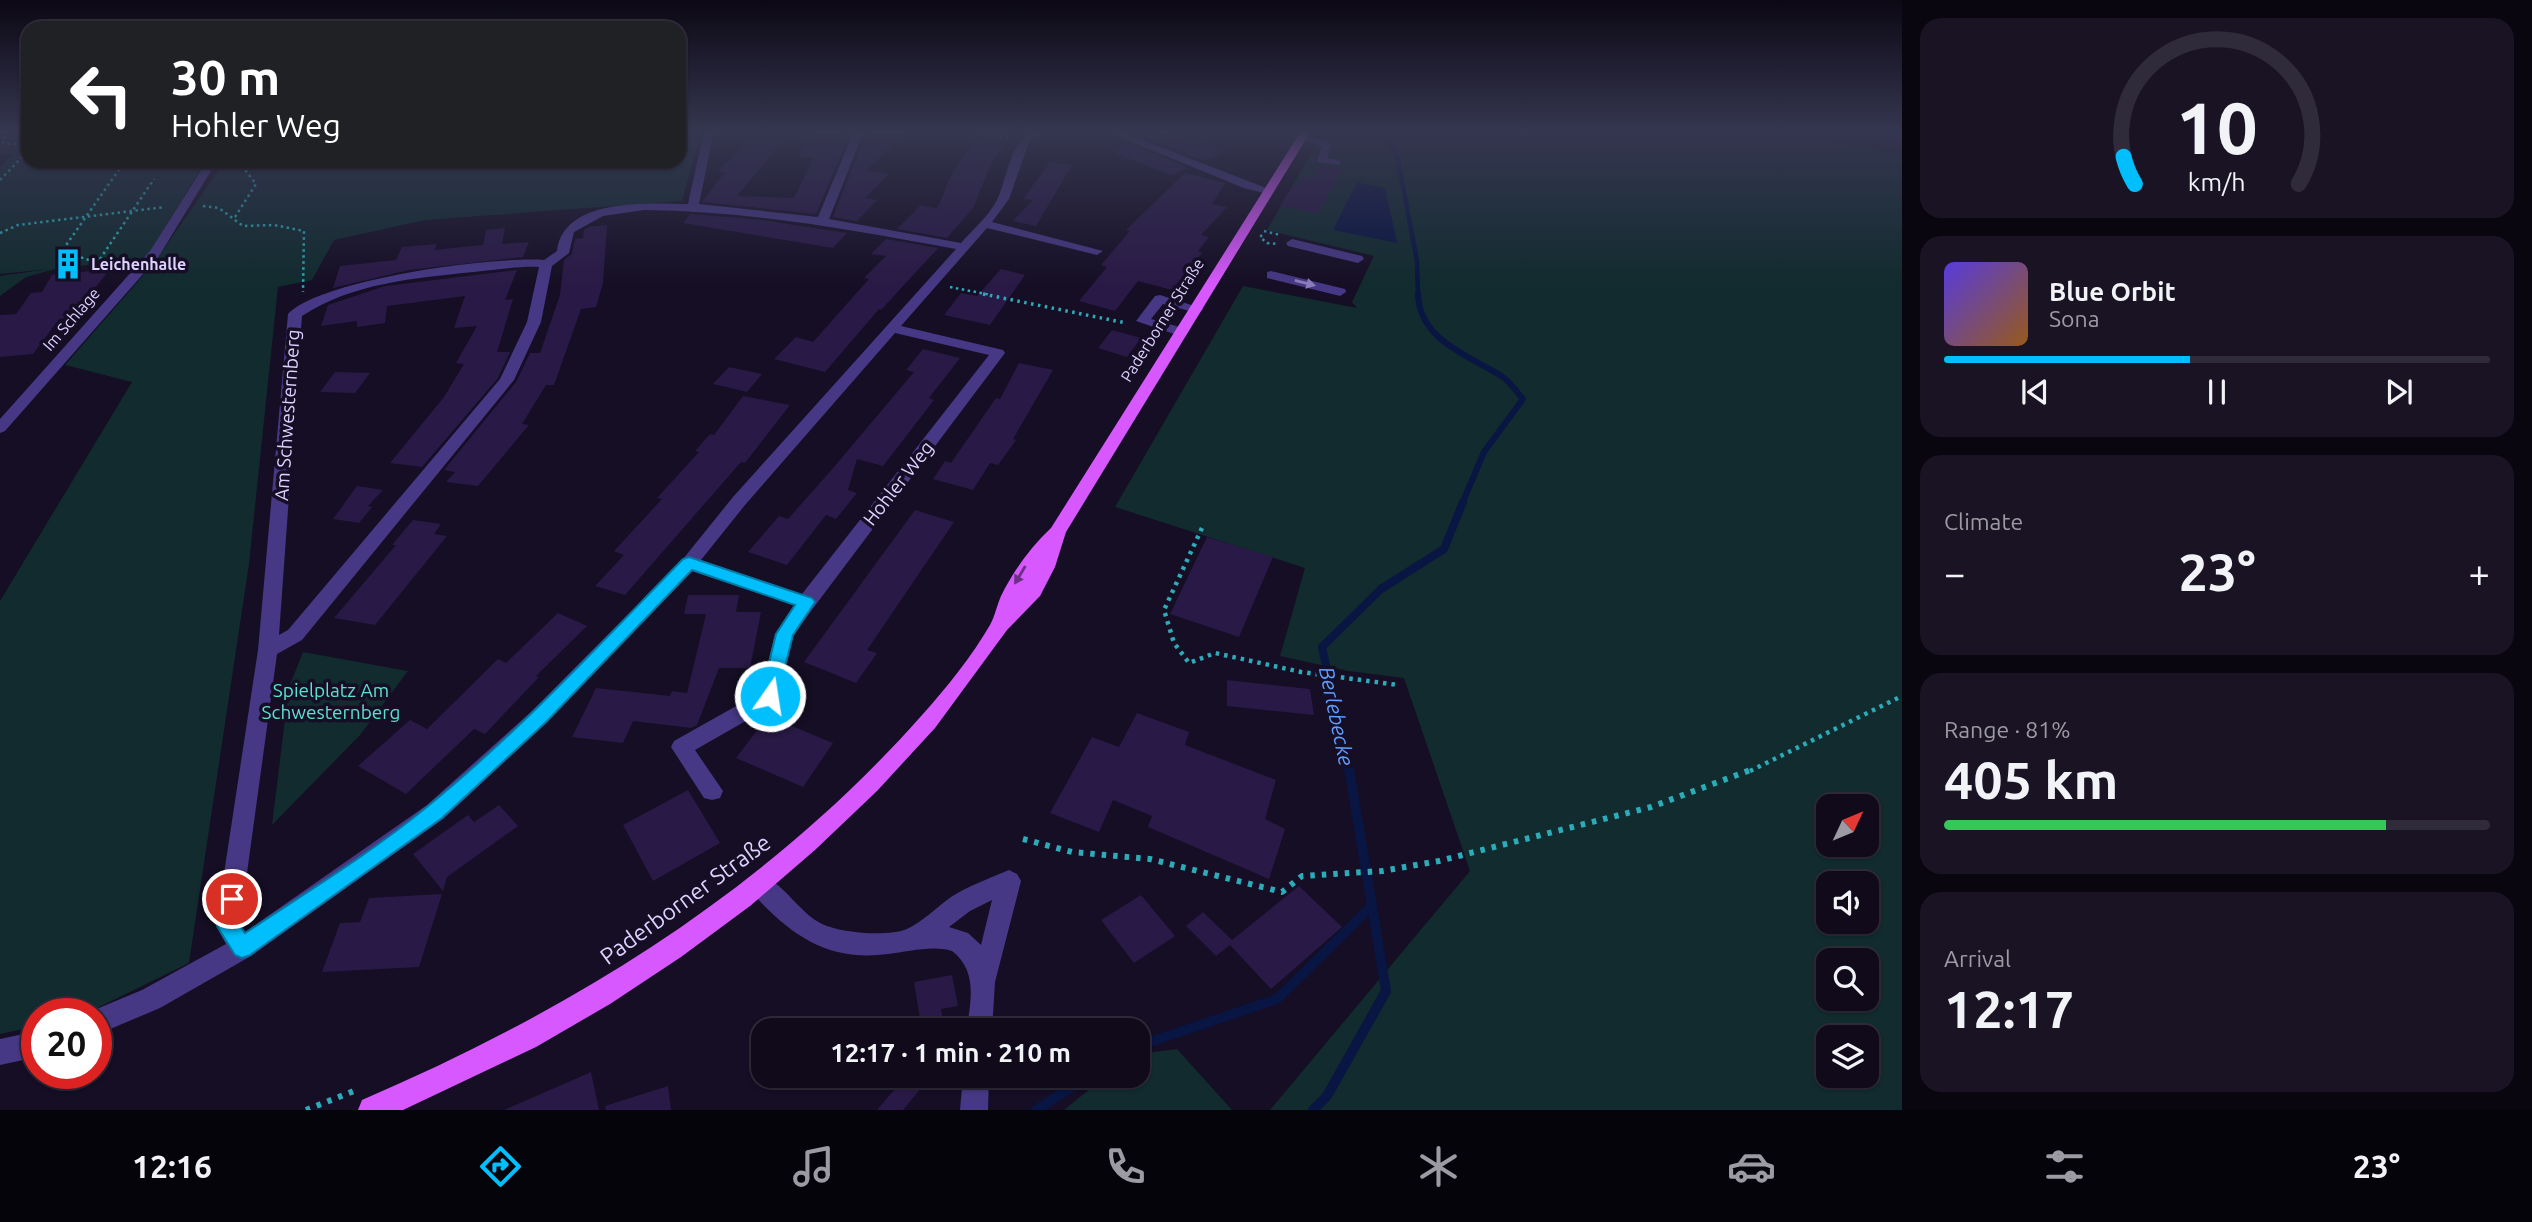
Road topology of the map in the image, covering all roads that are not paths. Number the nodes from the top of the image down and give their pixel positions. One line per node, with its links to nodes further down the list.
1 (200, 183): 21 (street, Im Schlage)
2 (698, 183): 8 (street)
3 (838, 183): 9 (street)
4 (1010, 183): 10 (street)
5 (1246, 183): 7 (street)
6 (1273, 183): 7 (main road, Paderborner Straße)
7 (1268, 191): 18 (main road, Paderborner Straße)
8 (693, 205): 9 (street); 15 (street)
9 (822, 222): 12 (street)
10 (984, 224): 12 (street); 13 (street)
11 (1292, 243): 14 (street)
12 (964, 247): 19 (street)
13 (1097, 251)
14 (1358, 259)
15 (547, 264): 24 (street); 24 (street, Am Schwesternberg)
16 (1271, 275): 17 (street, one-way to 17)
17 (1340, 292)
18 (1197, 309): 20 (main road, Paderborner Straße); 20 (street)
19 (892, 328): 22 (street); 23 (street, Hohler Weg)
20 (1182, 332): 26 (main road, Paderborner Straße)
21 (0, 428)
22 (689, 563): 23 (street); 28 (street)
23 (806, 602): 25 (street)
24 (268, 650): 28 (street, Am Schwesternberg)
25 (712, 791)
26 (760, 885): 27 (street); 35 (main road, Paderborner Straße)
27 (913, 939): 29 (street); 29 (street)
28 (242, 948): 30 (street)
29 (984, 985): 31 (street)
30 (112, 1015)
31 (980, 1018)
32 (21, 1047): 33 (street)
33 (0, 1052)
34 (975, 1088): 36 (street)
35 (372, 1110)
36 (974, 1110)

